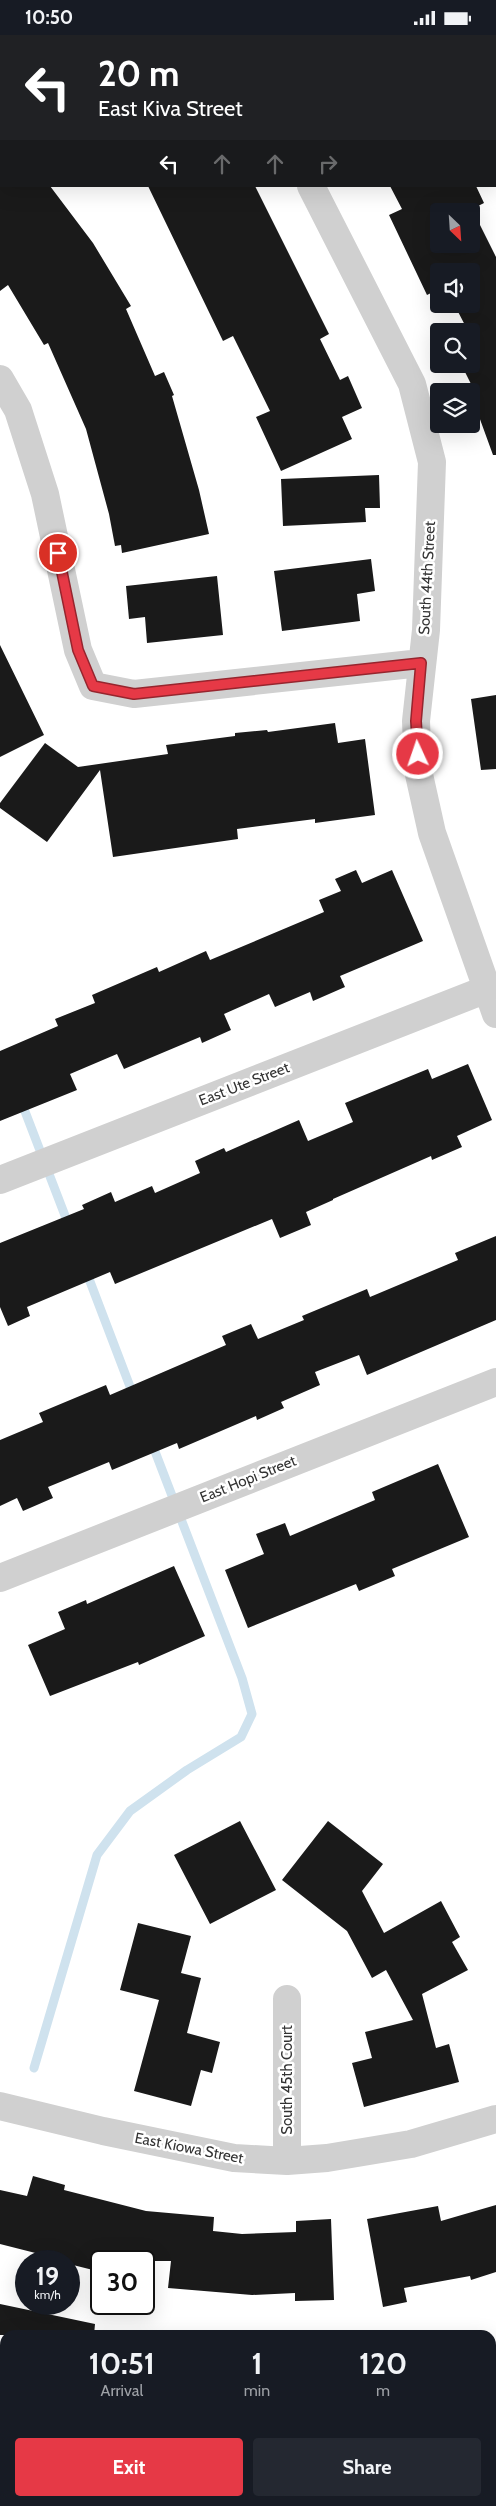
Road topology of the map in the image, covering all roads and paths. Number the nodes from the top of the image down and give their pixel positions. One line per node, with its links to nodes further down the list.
1 (312, 187): 3 (street, South 44th Street)
2 (0, 379): 3 (street)
3 (421, 663): 4 (street, South 44th Street)
4 (492, 1001): 5 (street, East Ute Street)
5 (0, 1180)
6 (496, 1382): 7 (street, East Hopi Street)
7 (0, 1578)
8 (287, 1999): 11 (street, South 45th Court)
9 (0, 2106): 11 (street, East Kiowa Street)
10 (496, 2119): 11 (street, East Kiowa Street)
11 (287, 2161)

